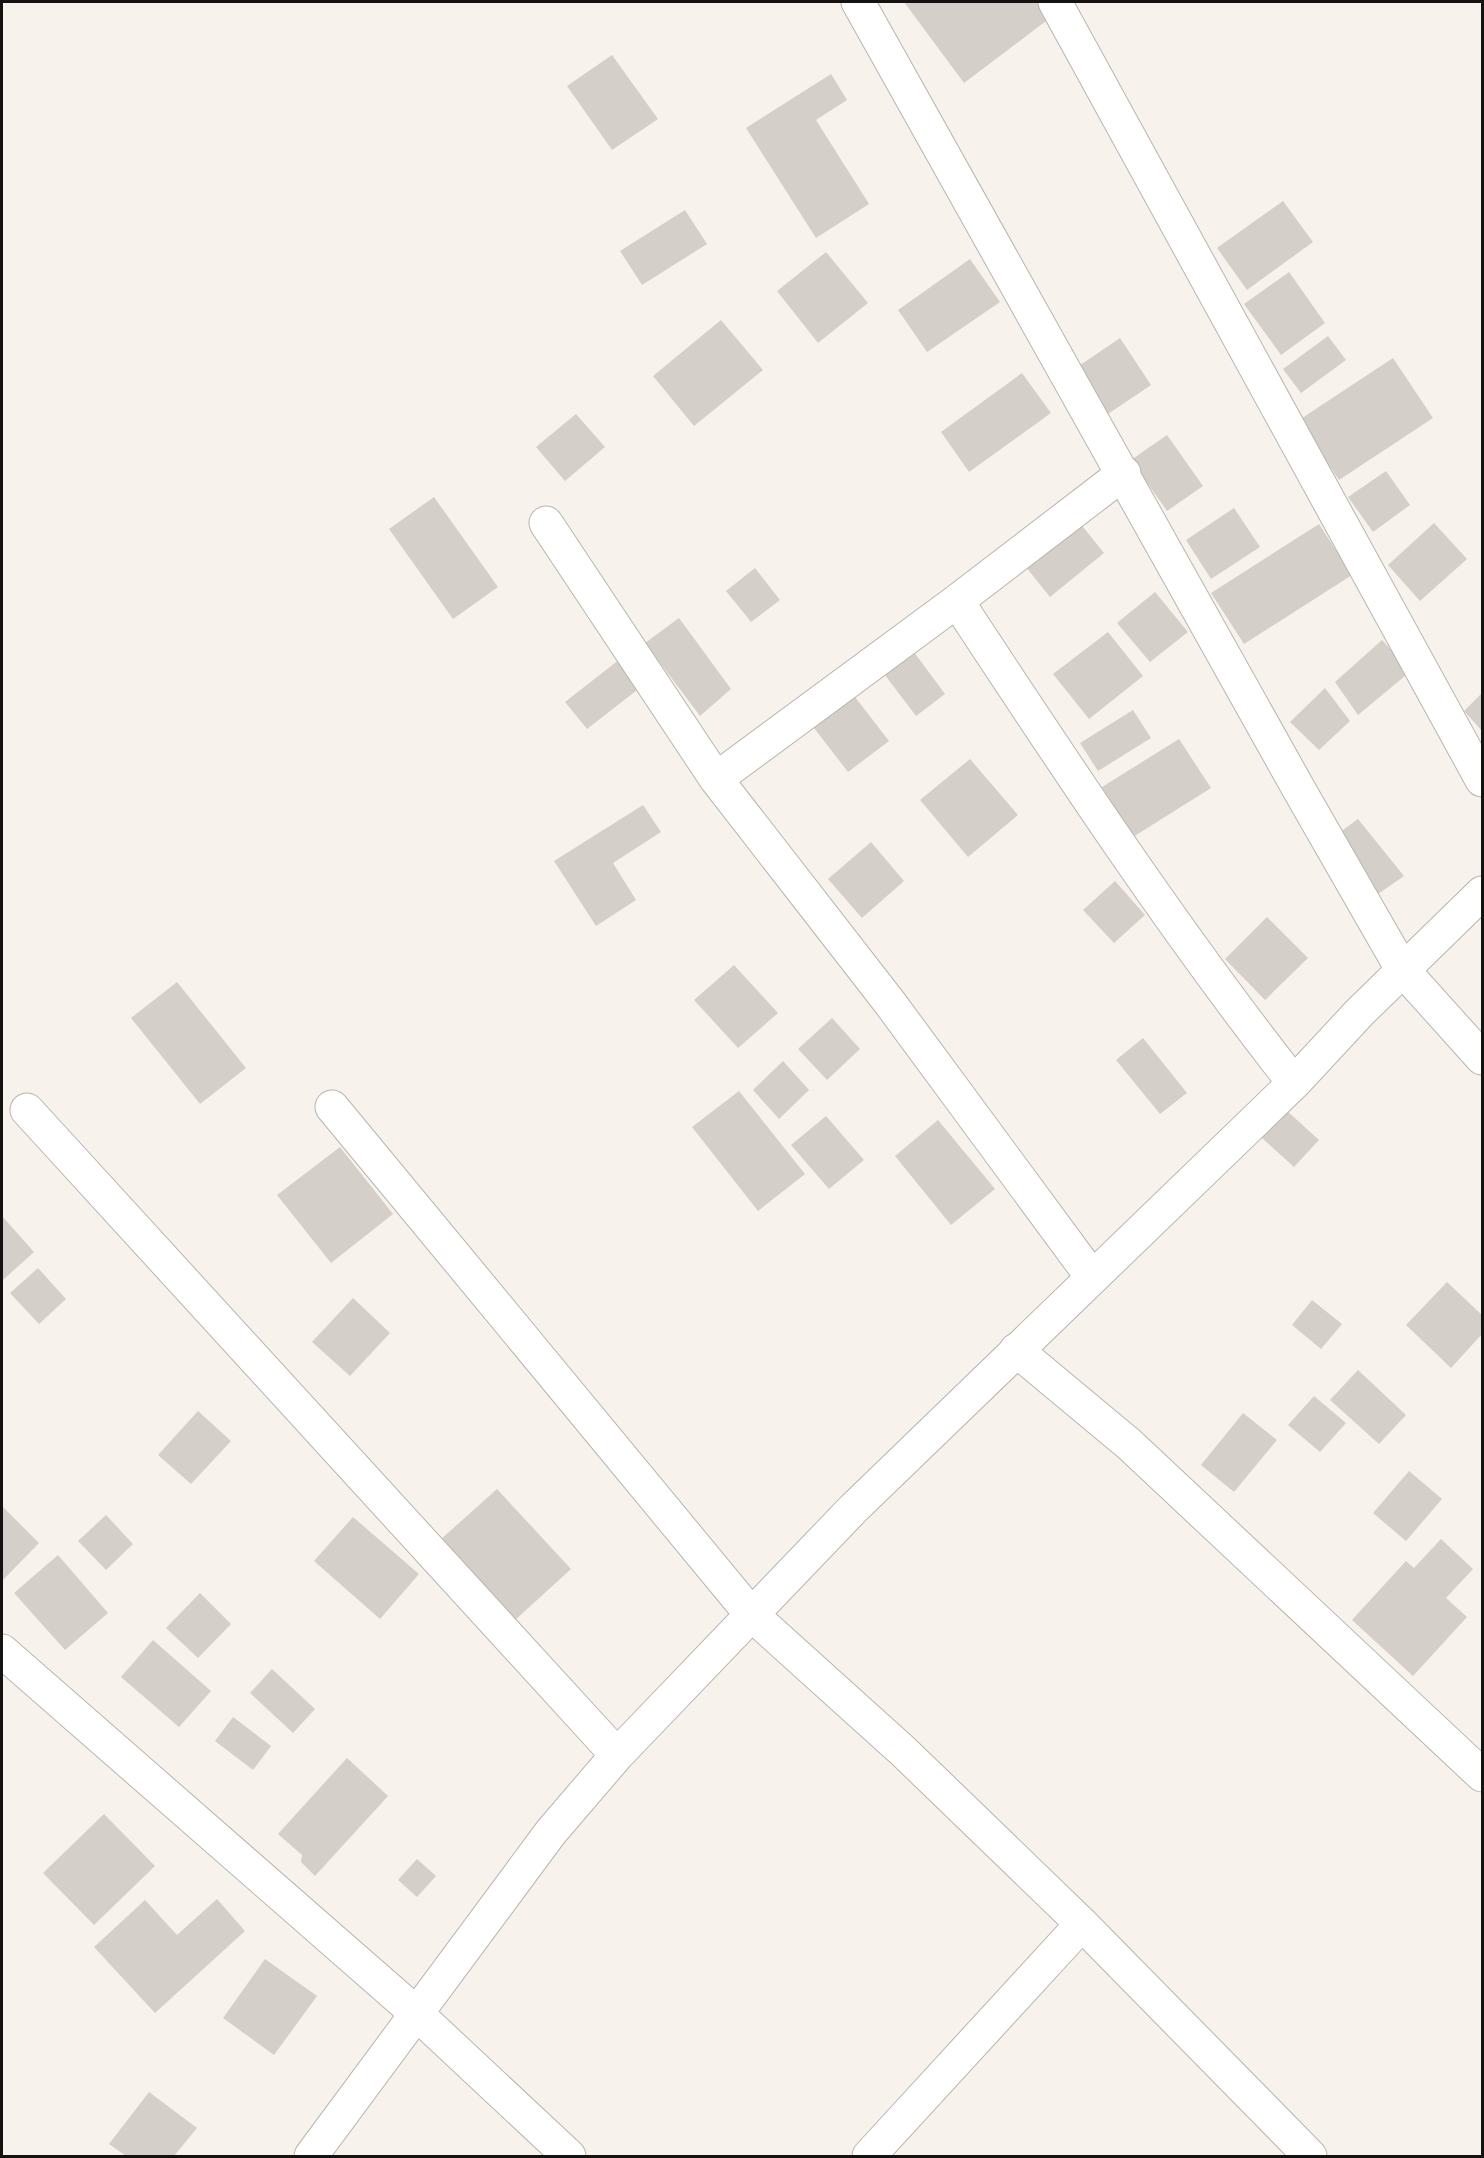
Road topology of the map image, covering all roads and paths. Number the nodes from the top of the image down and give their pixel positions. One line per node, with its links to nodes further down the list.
1 (858, 2): 3 (street)
2 (1055, 2): 7 (street)
3 (1124, 473): 5 (street); 9 (street)
4 (546, 523): 6 (street)
5 (957, 601): 6 (street); 11 (street)
6 (716, 779): 14 (street)
7 (1482, 780)
8 (1482, 893): 9 (street)
9 (1402, 969): 10 (street); 11 (street)
10 (1482, 1058)
11 (1294, 1083): 14 (street)
12 (332, 1107): 16 (street)
13 (27, 1110): 18 (street)
14 (1092, 1277): 15 (street)
15 (1016, 1350): 16 (street); 19 (street)
16 (751, 1614): 18 (street); 20 (street)
17 (2, 1651): 21 (street)
18 (617, 1755): 21 (street)
19 (1482, 1775)
20 (1082, 1924): 24 (street); 25 (street)
21 (416, 2013): 22 (street); 23 (street)
22 (311, 2157)
23 (569, 2157)
24 (869, 2157)
25 (1310, 2157)

